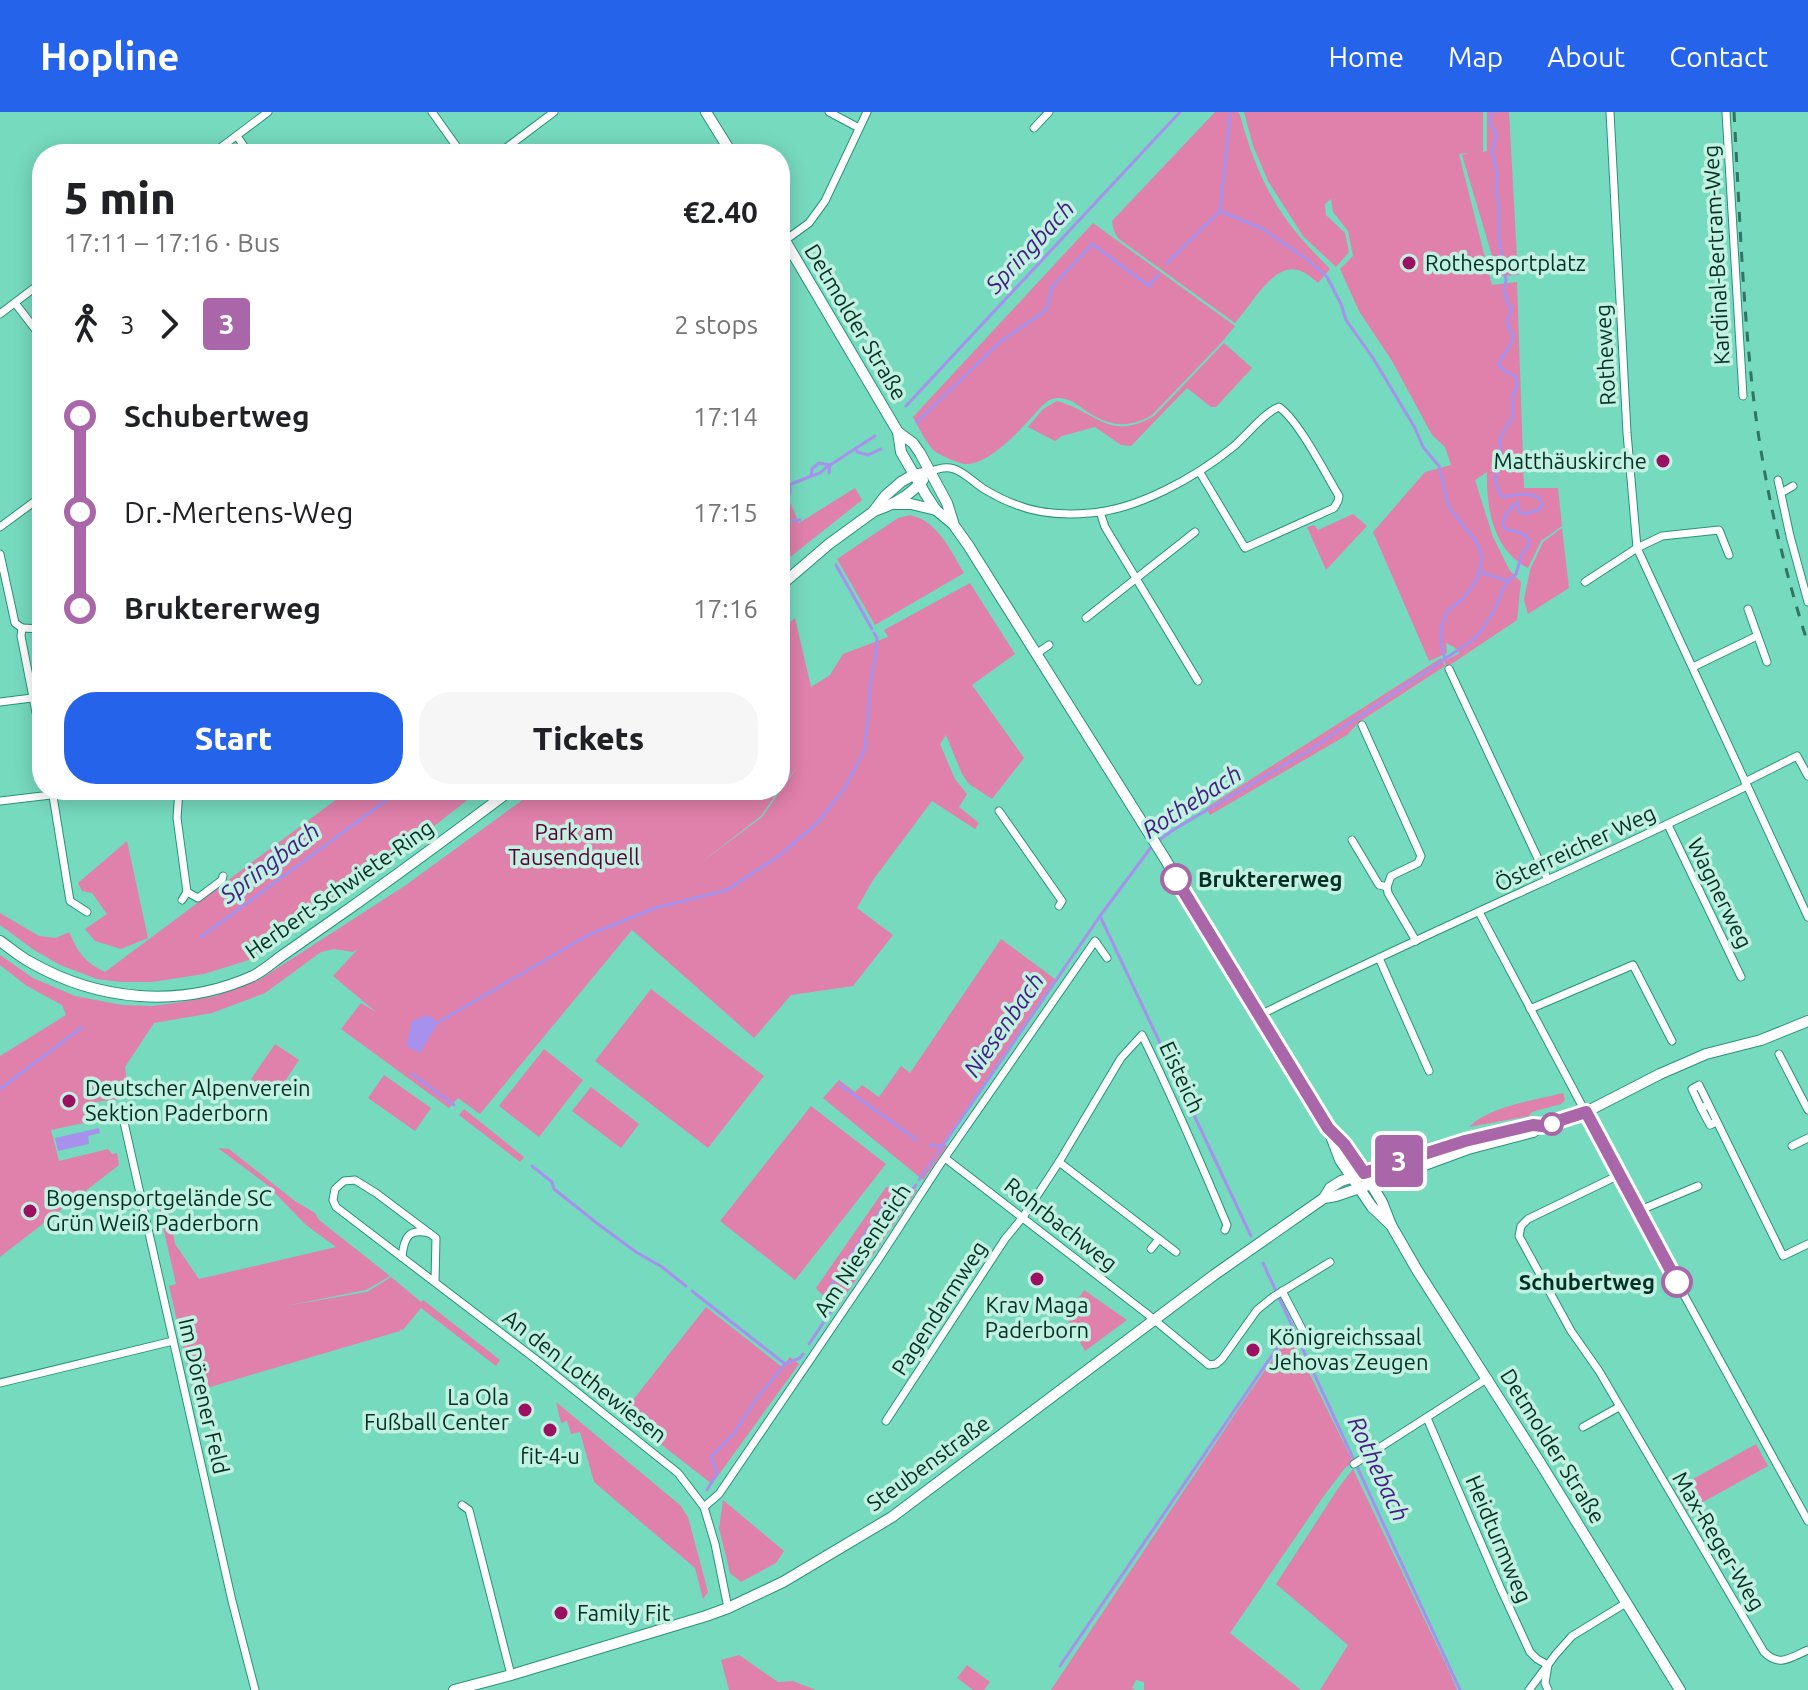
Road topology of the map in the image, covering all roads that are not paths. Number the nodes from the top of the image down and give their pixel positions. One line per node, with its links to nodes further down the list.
1 (268, 112): 12 (street)
2 (432, 112): 15 (street)
3 (554, 112): 16 (street)
4 (706, 112): 17 (main road)
5 (829, 112): 10 (street)
6 (867, 112): 10 (street)
7 (1610, 112): 40 (street, Rotheweg)
8 (1726, 112): 24 (street, Kardinal-Bertram-Weg)
9 (1044, 114): 11 (street)
10 (859, 128): 18 (street)
11 (1034, 128)
12 (237, 136): 13 (street); 14 (street)
13 (226, 144)
14 (242, 144)
15 (455, 144)
16 (511, 144)
17 (726, 144)
18 (790, 234)
19 (790, 252): 25 (main road, Detmolder Straße)
20 (32, 290): 21 (street)
21 (15, 303): 22 (street); 23 (street)
22 (0, 314)
23 (32, 325)
24 (1743, 396)
25 (898, 432): 27 (main road, Detmolder Straße); 28 (main road, Detmolder Straße)
26 (1199, 471): 26 (street); 36 (street)
27 (930, 472): 28 (main road); 36 (street); 37 (main road, Detmolder Straße)
28 (916, 479): 33 (main road); 34 (main road, Detmolder Straße); 35 (main road)
29 (1778, 480): 31 (street)
30 (1793, 486): 31 (street)
31 (1781, 493): 43 (street)
32 (32, 503): 38 (street)
33 (893, 505): 34 (main road); 35 (main road)
34 (936, 510): 37 (main road, Detmolder Straße)
35 (873, 512): 44 (main road)
36 (1100, 512): 45 (street)
37 (953, 524): 54 (main road, Detmolder Straße)
38 (0, 527)
39 (1195, 532): 45 (street)
40 (1637, 548): 42 (street); 46 (street); 56 (street, Rotheweg)
41 (0, 554): 50 (street)
42 (1729, 555)
43 (1804, 572): 47 (street)
44 (790, 577)
45 (1136, 578): 49 (street); 58 (street)
46 (1585, 582)
47 (1808, 602)
48 (1748, 609): 52 (street)
49 (1086, 618)
50 (22, 628): 51 (street); 59 (street)
51 (32, 628)
52 (1757, 636): 55 (street); 56 (street)
53 (1049, 645): 54 (street)
54 (1036, 654): 87 (main road, Detmolder Straße)
55 (1767, 662)
56 (1693, 667): 63 (street, Rotheweg)
57 (1449, 669): 73 (street)
58 (1198, 681)
59 (32, 698): 60 (street)
60 (0, 702)
61 (1362, 725): 74 (street)
62 (1808, 776): 63 (street)
63 (1746, 784): 70 (street, Österreicher Weg); 80 (street, Rotheweg)
64 (32, 795): 68 (street)
65 (52, 800): 78 (street)
66 (178, 800): 75 (street)
67 (498, 800): 81 (main road, Herbert-Schwiete-Ring)
68 (0, 801)
69 (999, 811): 77 (street)
70 (1668, 825): 73 (street, Österreicher Weg); 85 (street, Wagnerweg)
71 (1352, 840): 74 (street)
72 (223, 876): 75 (street)
73 (1548, 880): 79 (street, Österreicher Weg)
74 (1387, 887): 82 (street)
75 (187, 892): 76 (street)
76 (182, 900)
77 (1059, 906)
78 (87, 912)
79 (1479, 912): 82 (street, Österreicher Weg); 86 (street)
80 (1808, 917)
81 (0, 941)
82 (1416, 941): 84 (street, Österreicher Weg)
83 (1107, 958): 100 (street, Am Niesenteich)
84 (1379, 958): 87 (street, Österreicher Weg); 91 (street)
85 (1741, 977)
86 (1530, 1009): 89 (street); 95 (street)
87 (1260, 1015): 97 (main road, Detmolder Straße)
88 (1808, 1021): 95 (main road)
89 (1672, 1041)
90 (1779, 1054): 93 (street)
91 (1429, 1071)
92 (1704, 1106): 115 (street)
93 (1808, 1110)
94 (116, 1112): 124 (street, Im Dörener Feld)
95 (1586, 1112): 96 (main road); 103 (street)
96 (1542, 1126): 102 (main road); 105 (main road)
97 (1328, 1128): 102 (main road, Detmolder Straße); 104 (main road, Detmolder Straße)
98 (1808, 1138): 99 (street)
99 (1792, 1146)
100 (945, 1158): 110 (street, Rohrbachweg); 133 (street, Am Niesenteich)
101 (1059, 1162): 110 (street, Eisteich); 112 (street, Eisteich); 114 (street)
102 (1364, 1173): 104 (main road); 105 (main road, Detmolder Straße)
103 (1619, 1175): 109 (street); 127 (street, Max-Reger-Weg)
104 (1351, 1177): 107 (main road, Detmolder Straße); 108 (main road, Steubenstraße)
105 (1371, 1184): 107 (main road); 111 (main road, Detmolder Straße)
106 (1698, 1186): 109 (street)
107 (1359, 1188): 108 (main road, Steubenstraße); 111 (main road, Detmolder Straße)
108 (1324, 1198): 122 (main road, Steubenstraße)
109 (1638, 1211): 134 (street)
110 (1023, 1217): 122 (street, Rohrbachweg); 129 (street, Pagendarmweg)
111 (1391, 1225): 125 (main road, Detmolder Straße)
112 (1225, 1230)
113 (432, 1234): 118 (street); 118 (street, An den Lothewiesen); 120 (street)
114 (1159, 1239): 116 (street); 117 (street)
115 (1808, 1244)
116 (1151, 1249)
117 (1176, 1252)
118 (402, 1257): 120 (street, An den Lothewiesen)
119 (1330, 1262): 121 (street)
120 (435, 1281): 133 (street, An den Lothewiesen)
121 (1282, 1291): 122 (street, Rohrbachweg); 123 (street)
122 (1154, 1320): 136 (main road, Steubenstraße)
123 (1303, 1331)
124 (173, 1341): 126 (street); 140 (street, Im Dörener Feld)
125 (1488, 1378): 128 (street); 135 (main road, Detmolder Straße)
126 (0, 1383)
127 (1619, 1407): 130 (street); 137 (street, Max-Reger-Weg)
128 (1427, 1418): 131 (street); 138 (street, Heidturmweg)
129 (886, 1421)
130 (1583, 1427)
131 (1356, 1462)
132 (462, 1505): 139 (street)
133 (704, 1507): 136 (street)
134 (1808, 1521)
135 (1626, 1603): 138 (street); 144 (main road, Detmolder Straße)
136 (728, 1608): 139 (main road, Steubenstraße)
137 (1808, 1650)
138 (1548, 1665): 142 (street); 143 (street)
139 (511, 1675): 141 (main road, Steubenstraße)
140 (255, 1690)
141 (454, 1690)
142 (1529, 1690)
143 (1548, 1690)
144 (1680, 1690)

